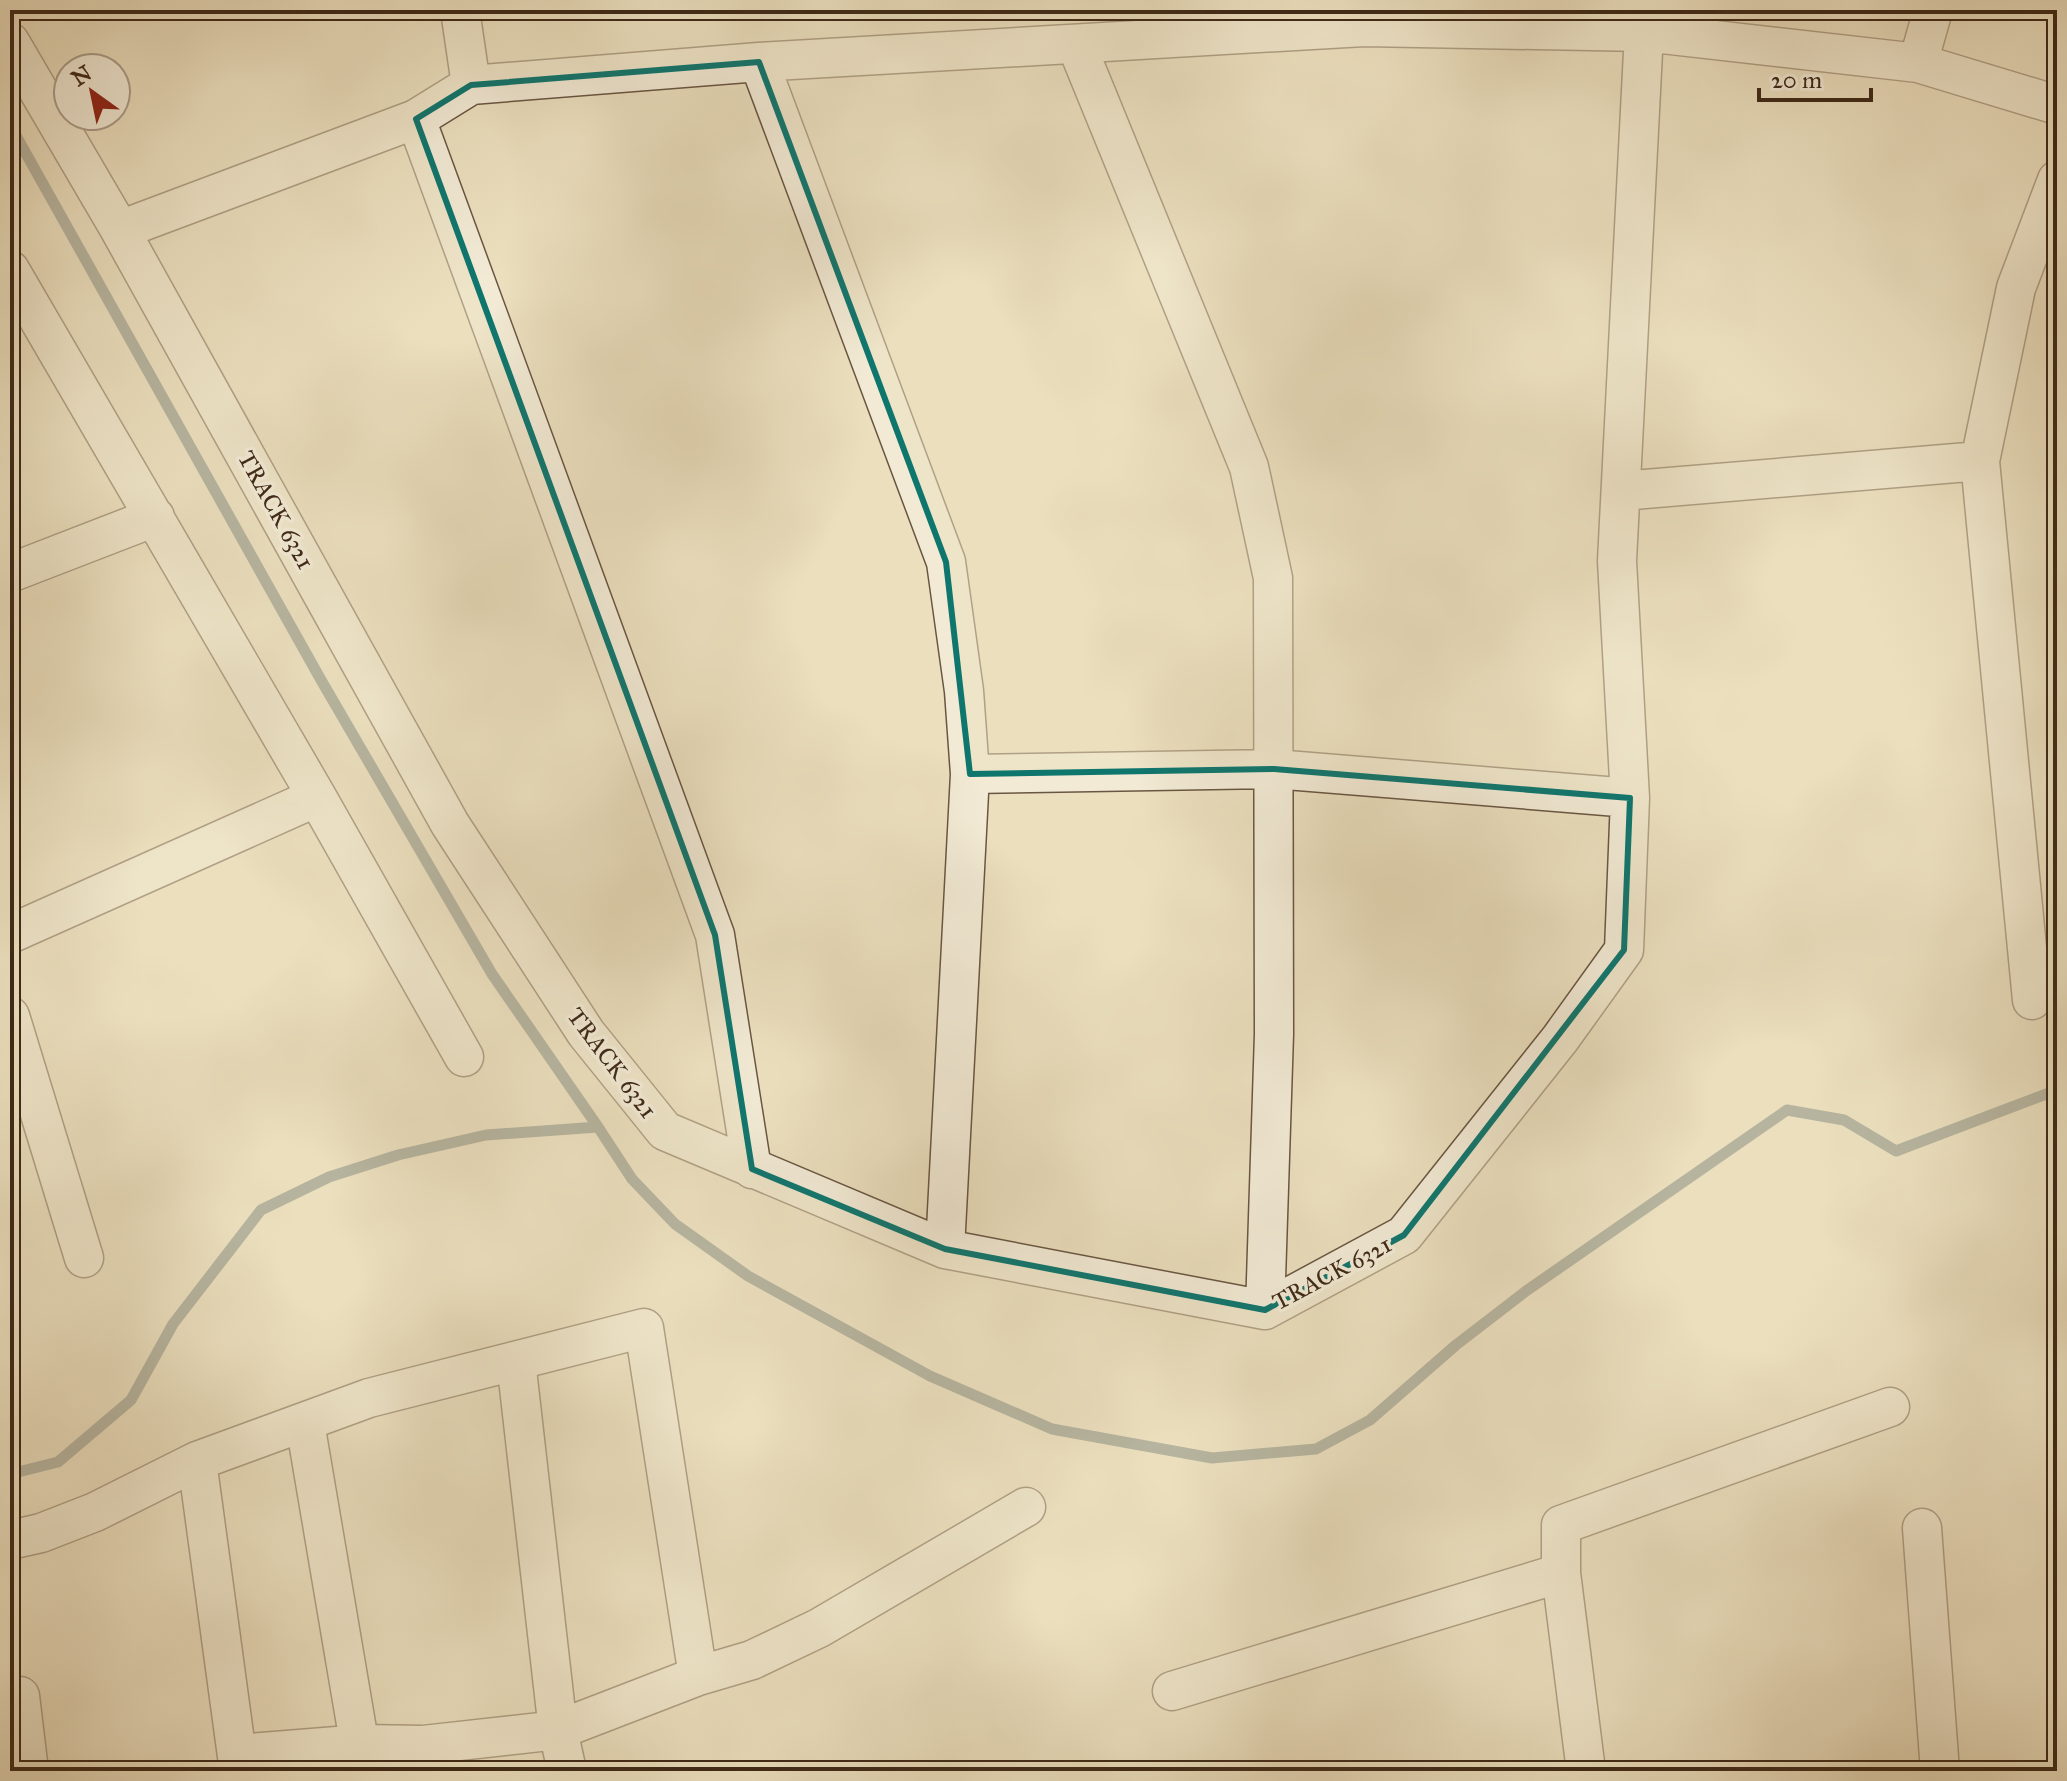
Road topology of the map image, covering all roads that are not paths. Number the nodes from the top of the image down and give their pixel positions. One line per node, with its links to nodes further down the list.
1 (460, 10): 8 (street)
2 (1933, 10): 7 (street)
3 (1645, 21): 5 (street); 7 (street); 15 (street)
4 (10, 42): 12 (street, TRACK 6321)
5 (1076, 44): 6 (street); 18 (street)
6 (759, 62): 8 (street); 19 (street)
7 (1918, 63): 9 (street)
8 (471, 85): 10 (street)
9 (2057, 105)
10 (416, 119): 12 (street); 26 (street)
11 (2057, 180): 14 (street)
12 (120, 230): 26 (street, TRACK 6321)
13 (10, 270): 16 (street)
14 (1980, 461): 15 (street); 23 (street)
15 (1621, 491): 21 (street)
16 (155, 517): 17 (street); 20 (street)
17 (10, 573)
18 (1274, 769): 19 (street); 21 (street); 29 (street)
19 (970, 774): 27 (street)
20 (317, 797): 22 (street); 25 (street)
21 (1630, 798): 29 (street, TRACK 6321)
22 (10, 934)
23 (2032, 1000)
24 (10, 1016): 28 (street)
25 (464, 1057)
26 (752, 1169): 27 (street, TRACK 6321)
27 (945, 1249): 29 (street, TRACK 6321)
28 (84, 1258)
29 (1265, 1310)
30 (516, 1361): 32 (street); 38 (street); 41 (street)
31 (1890, 1407): 37 (street)
32 (305, 1423): 33 (street); 42 (street)
33 (197, 1461): 36 (street); 43 (street)
34 (1026, 1507): 38 (street)
35 (1922, 1528): 47 (street)
36 (10, 1540)
37 (1561, 1573): 39 (street); 46 (street)
38 (698, 1676): 41 (street)
39 (1172, 1691)
40 (20, 1696): 44 (street)
41 (558, 1730): 42 (street); 45 (street)
42 (363, 1758): 43 (street)
43 (238, 1762)
44 (29, 1771)
45 (567, 1771)
46 (1586, 1771)
47 (1940, 1771)

